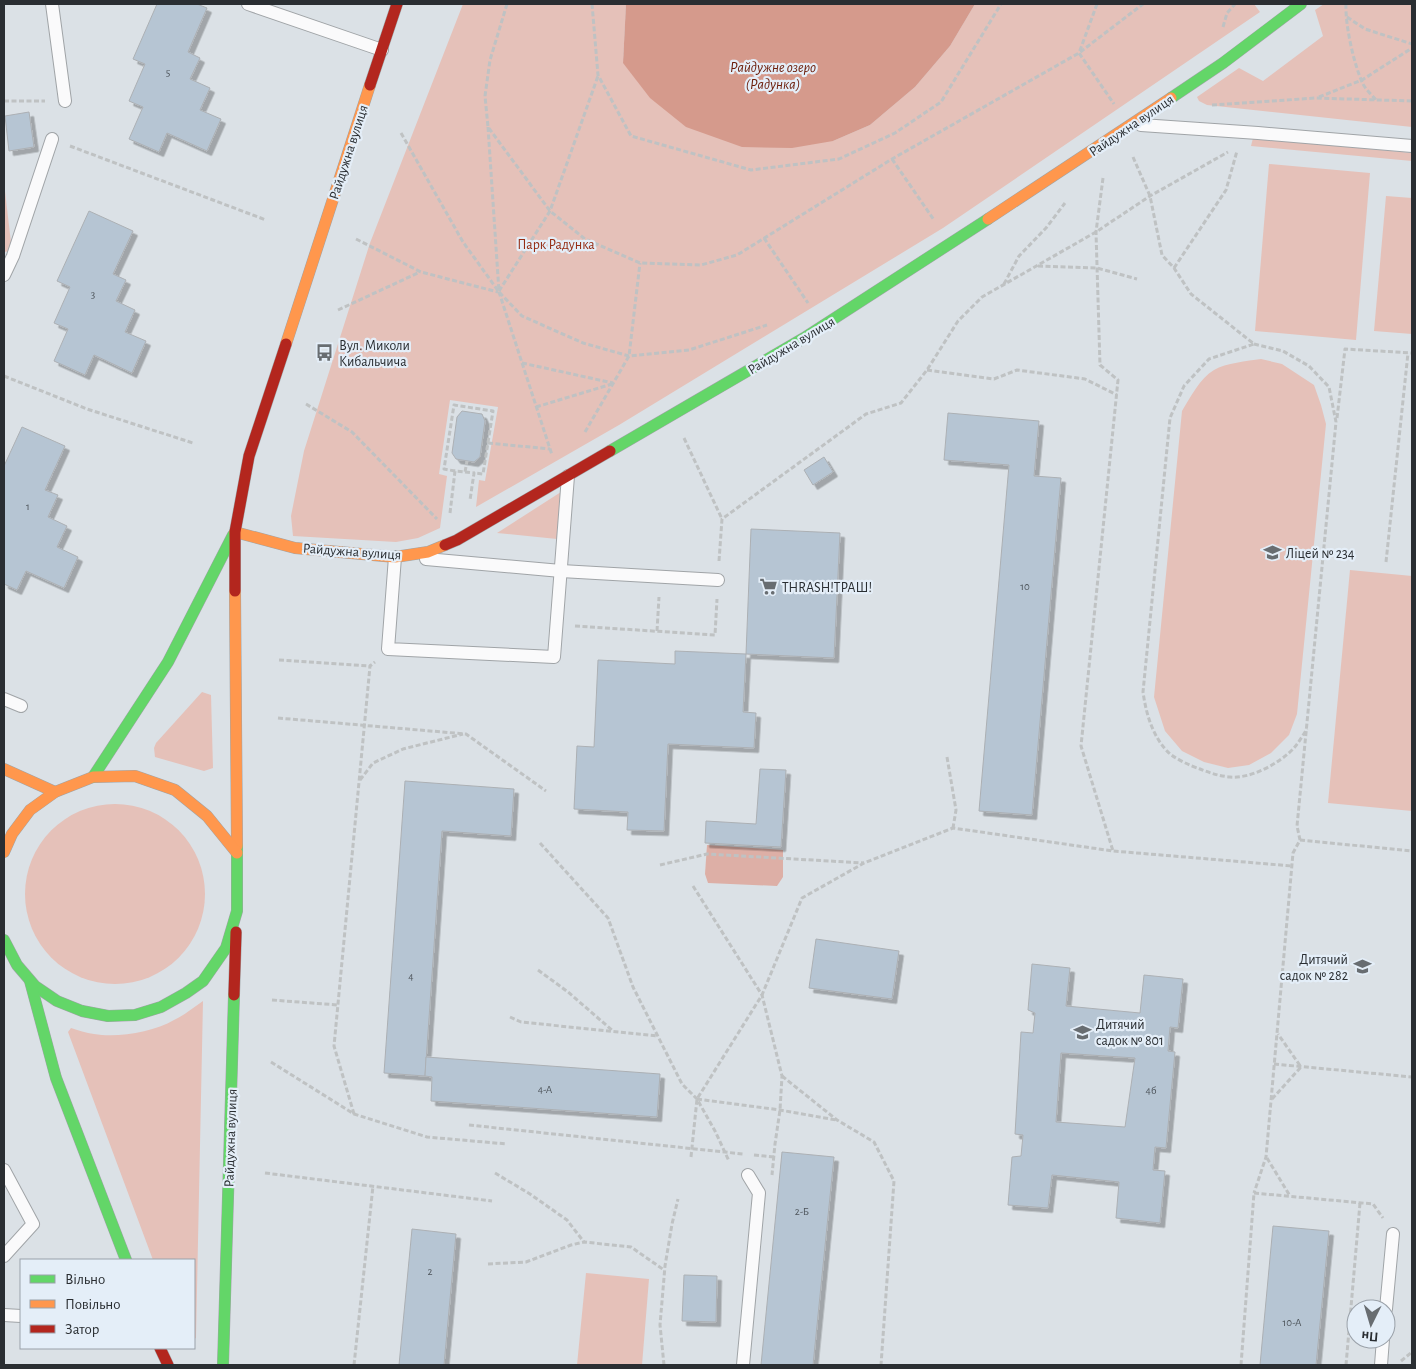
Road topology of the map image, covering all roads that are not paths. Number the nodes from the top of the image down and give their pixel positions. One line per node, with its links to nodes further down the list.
1 (52, 4): 6 (lane)
2 (248, 4): 5 (lane)
3 (397, 4): 5 (street, Райдужна вулиця)
4 (1301, 4): 7 (street, Райдужна вулиця)
5 (382, 50): 12 (street, Райдужна вулиця)
6 (64, 101)
7 (1134, 124): 9 (lane); 11 (street, Райдужна вулиця)
8 (52, 139): 10 (lane)
9 (1412, 146)
10 (4, 275)
11 (568, 476): 13 (street, Райдужна вулиця); 14 (lane)
12 (235, 532): 13 (street, Райдужна вулиця); 19 (street, Райдужна вулиця); 22 (street, Райдужна вулиця)
13 (396, 557): 14 (lane); 14 (lane)
14 (561, 571): 15 (lane)
15 (718, 580)
16 (4, 699): 17 (lane)
17 (20, 706)
18 (4, 769): 20 (street)
19 (93, 777): 20 (street); 22 (street)
20 (54, 792): 21 (street)
21 (4, 852)
22 (237, 853): 23 (street, Райдужна вулиця)
23 (237, 911): 25 (street); 37 (street, Райдужна вулиця)
24 (4, 940): 25 (street)
25 (30, 981): 30 (street)
26 (4, 1170): 29 (lane)
27 (748, 1175): 38 (lane)
28 (1393, 1234): 31 (lane)
29 (4, 1256)
30 (126, 1259)
31 (1387, 1299)
32 (4, 1315): 33 (lane)
33 (20, 1316)
34 (160, 1349): 36 (street)
35 (1382, 1349): 39 (lane)
36 (168, 1365)
37 (223, 1365)
38 (743, 1365)
39 (1381, 1365)

